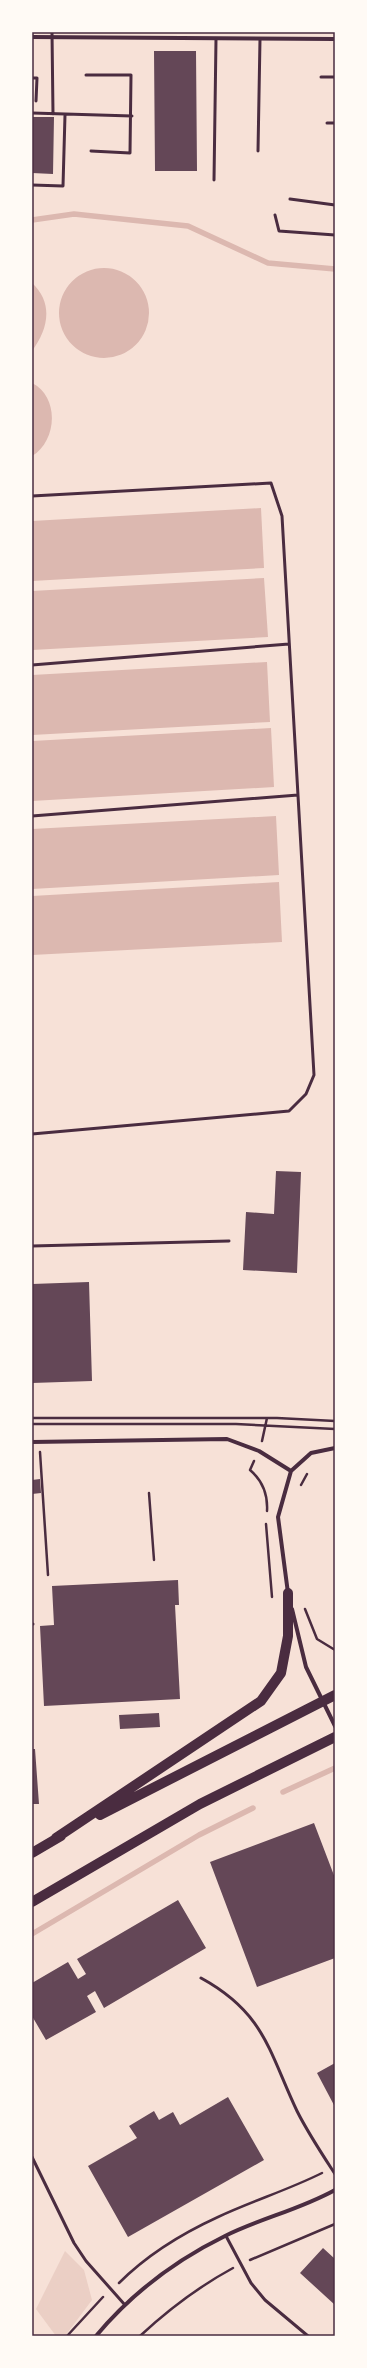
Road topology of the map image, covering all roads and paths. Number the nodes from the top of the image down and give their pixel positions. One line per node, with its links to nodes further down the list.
1 (119, 32): 4 (lane)
2 (52, 34): 3 (street); 4 (street); 14 (lane)
3 (32, 37)
4 (119, 38): 5 (street)
5 (216, 39): 6 (street); 21 (lane)
6 (260, 39): 7 (street); 20 (lane)
7 (335, 39)
8 (86, 75): 16 (lane)
9 (321, 77): 10 (lane)
10 (335, 77)
11 (32, 78): 12 (lane)
12 (36, 102)
13 (32, 113): 14 (lane)
14 (53, 114): 15 (lane)
15 (65, 115): 16 (lane); 22 (lane)
16 (132, 116): 19 (lane)
17 (327, 123): 18 (lane)
18 (335, 124)
19 (91, 151)
20 (258, 151)
21 (214, 180)
22 (32, 185)
23 (290, 199): 24 (lane)
24 (335, 205)
25 (275, 215): 26 (lane)
26 (335, 235)
27 (32, 496): 28 (lane)
28 (289, 644): 29 (lane); 30 (lane)
29 (32, 665)
30 (298, 795): 31 (lane); 32 (lane)
31 (32, 816)
32 (32, 1134)
33 (229, 1241): 34 (lane)
34 (32, 1246)
35 (32, 1418): 36 (path)
36 (267, 1418): 37 (path); 39 (path)
37 (335, 1421)
38 (32, 1424): 39 (path)
39 (267, 1425): 40 (path); 44 (path)
40 (335, 1429)
41 (32, 1442): 42 (street)
42 (39, 1442): 44 (street); 50 (path)
43 (335, 1448): 46 (street)
44 (259, 1451): 46 (street); 52 (path)
45 (312, 1469): 47 (path)
46 (291, 1471): 51 (street)
47 (298, 1491)
48 (149, 1493): 49 (path)
49 (154, 1560)
50 (48, 1575)
51 (288, 1593): 56 (street); 59 (main road)
52 (274, 1603)
53 (304, 1604): 54 (path)
54 (335, 1650)
55 (335, 1695): 56 (main road)
56 (322, 1700): 57 (street); 59 (main road)
57 (335, 1726)
58 (335, 1737): 61 (main road)
59 (56, 1838): 60 (main road)
60 (32, 1853)
61 (32, 1902)
62 (201, 1978): 64 (lane)
63 (32, 2157): 67 (lane)
64 (335, 2174)
65 (335, 2190): 66 (street)
66 (226, 2236): 67 (street); 69 (lane)
67 (125, 2305): 68 (street)
68 (96, 2336)
69 (308, 2336)

